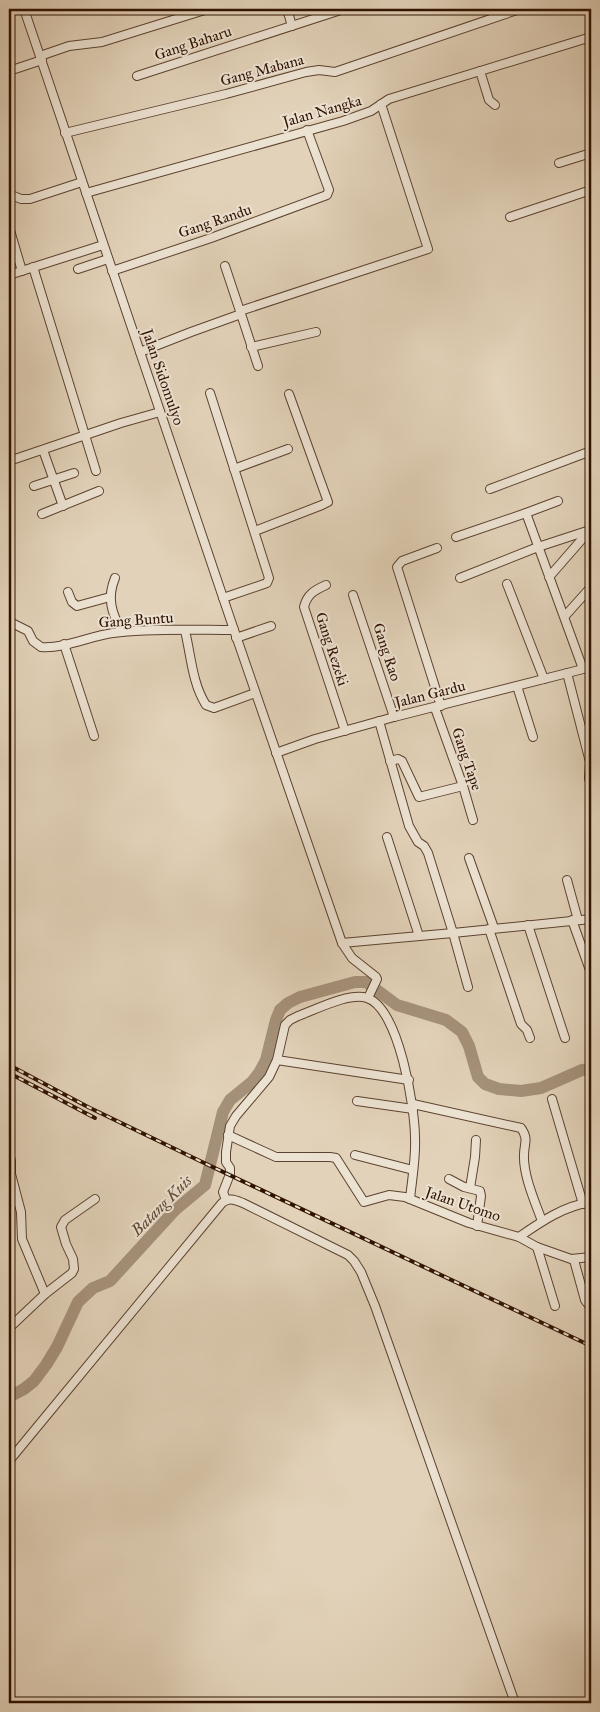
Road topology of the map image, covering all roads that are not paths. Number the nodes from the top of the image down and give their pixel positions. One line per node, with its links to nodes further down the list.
1 (24, 9): 9 (street, Jalan Sidomulyo)
2 (208, 9): 9 (street)
3 (287, 9): 7 (street)
4 (344, 9): 6 (street, Gang Baharu)
5 (520, 9): 16 (street, Gang Mabana)
6 (315, 13): 7 (street, Gang Baharu)
7 (292, 26): 12 (street, Gang Baharu)
8 (591, 37): 11 (street, Jalan Nangka)
9 (41, 58): 10 (street); 16 (street, Jalan Sidomulyo)
10 (15, 69)
11 (480, 71): 13 (street, Jalan Nangka); 14 (street)
12 (136, 76)
13 (381, 104): 15 (street, Jalan Nangka); 33 (street)
14 (495, 104)
15 (307, 130): 21 (street, Jalan Nangka); 31 (street, Gang Randu)
16 (66, 134): 19 (street, Jalan Sidomulyo)
17 (591, 153): 18 (street)
18 (559, 163)
19 (82, 182): 21 (street, Jalan Sidomulyo); 22 (street)
20 (591, 190): 23 (street)
21 (86, 192): 25 (street, Jalan Sidomulyo)
22 (9, 194)
23 (510, 217)
24 (9, 226): 30 (street)
25 (103, 245): 26 (street, Jalan Sidomulyo); 28 (street)
26 (108, 259): 29 (street); 31 (street, Jalan Sidomulyo)
27 (225, 266): 33 (street)
28 (33, 267): 30 (street); 41 (street)
29 (78, 269)
30 (22, 271): 32 (street)
31 (112, 271): 36 (street, Jalan Sidomulyo)
32 (9, 275)
33 (241, 313): 35 (street); 36 (street)
34 (316, 332): 35 (street)
35 (251, 348): 37 (street)
36 (140, 352): 40 (street, Jalan Sidomulyo)
37 (258, 366)
38 (210, 393): 46 (street)
39 (290, 394): 58 (street)
40 (160, 412): 41 (street); 71 (street, Jalan Sidomulyo)
41 (85, 435): 43 (street); 47 (street)
42 (288, 449): 46 (street)
43 (43, 450): 45 (street); 49 (street)
44 (591, 452): 51 (street)
45 (9, 461)
46 (234, 469): 58 (street)
47 (96, 471)
48 (74, 472): 49 (street)
49 (54, 479): 50 (street); 54 (street)
50 (34, 486)
51 (490, 489)
52 (99, 491): 54 (street)
53 (558, 501): 55 (street)
54 (63, 506): 56 (street)
55 (526, 513): 59 (street); 60 (street)
56 (42, 514)
57 (591, 529): 60 (street); 62 (street)
58 (255, 531): 71 (street)
59 (456, 537)
60 (538, 547): 62 (street); 64 (street)
61 (437, 548): 84 (street, Gang Tape)
62 (549, 577): 72 (street)
63 (115, 578): 70 (street)
64 (460, 578)
65 (507, 584): 81 (street)
66 (326, 585): 87 (street, Gang Rezeki)
67 (591, 587): 72 (street)
68 (68, 592): 70 (street)
69 (354, 595): 85 (street, Gang Rao)
70 (110, 597): 76 (street)
71 (223, 598): 77 (street, Jalan Sidomulyo)
72 (564, 616): 79 (street)
73 (9, 618): 78 (street, Gang Buntu)
74 (272, 626): 77 (street, Gang Buntu)
75 (185, 630): 76 (street, Gang Buntu); 77 (street, Gang Buntu); 83 (street)
76 (122, 632): 78 (street, Gang Buntu)
77 (235, 634): 83 (street, Jalan Sidomulyo)
78 (64, 644): 88 (street)
79 (587, 668): 80 (street, Jalan Gardu)
80 (567, 673): 81 (street, Jalan Gardu); 93 (street)
81 (544, 679): 82 (street, Jalan Gardu)
82 (517, 686): 84 (street, Jalan Gardu); 89 (street)
83 (255, 693): 90 (street, Jalan Sidomulyo)
84 (438, 707): 85 (street, Jalan Gardu); 92 (street, Gang Tape)
85 (394, 717): 86 (street, Jalan Gardu)
86 (379, 722): 87 (street, Jalan Gardu); 91 (street)
87 (345, 731): 90 (street, Jalan Gardu)
88 (94, 736)
89 (533, 737)
90 (276, 753): 104 (street, Jalan Sidomulyo)
91 (390, 761): 92 (street); 102 (street)
92 (463, 786): 94 (street, Gang Tape)
93 (591, 786)
94 (472, 820)
95 (387, 837): 103 (street)
96 (469, 858): 101 (street)
97 (567, 880): 99 (street)
98 (591, 919): 99 (street)
99 (575, 920): 100 (street); 105 (street)
100 (528, 925): 101 (street); 109 (street)
101 (491, 929): 102 (street); 108 (street)
102 (454, 933): 103 (street); 106 (street)
103 (419, 936): 104 (street)
104 (342, 943): 107 (street)
105 (591, 974)
106 (468, 987)
107 (369, 995): 110 (street); 111 (street, Jalan Utomo)
108 (530, 1038)
109 (565, 1038)
110 (277, 1060): 111 (street); 115 (street)
111 (409, 1080): 114 (street, Jalan Utomo)
112 (552, 1099): 125 (street)
113 (357, 1101): 114 (street)
114 (413, 1106): 119 (street, Jalan Utomo); 126 (street)
115 (228, 1134): 123 (street); 124 (street)
116 (476, 1140): 121 (street)
117 (9, 1153): 132 (street)
118 (355, 1155): 119 (street)
119 (413, 1170): 123 (street, Jalan Utomo)
120 (450, 1179): 121 (street)
121 (470, 1188): 127 (street)
122 (95, 1199): 132 (street)
123 (410, 1199): 127 (street, Jalan Utomo)
124 (226, 1200): 136 (street); 137 (street)
125 (587, 1203): 126 (street)
126 (542, 1221): 128 (street)
127 (478, 1226): 128 (street, Jalan Utomo)
128 (519, 1236): 129 (street, Jalan Utomo)
129 (537, 1247): 131 (street, Jalan Utomo); 134 (street)
130 (591, 1256): 131 (street)
131 (574, 1260): 133 (street)
132 (44, 1294): 135 (street)
133 (591, 1305)
134 (555, 1306)
135 (9, 1328)
136 (9, 1461)
137 (515, 1703)

